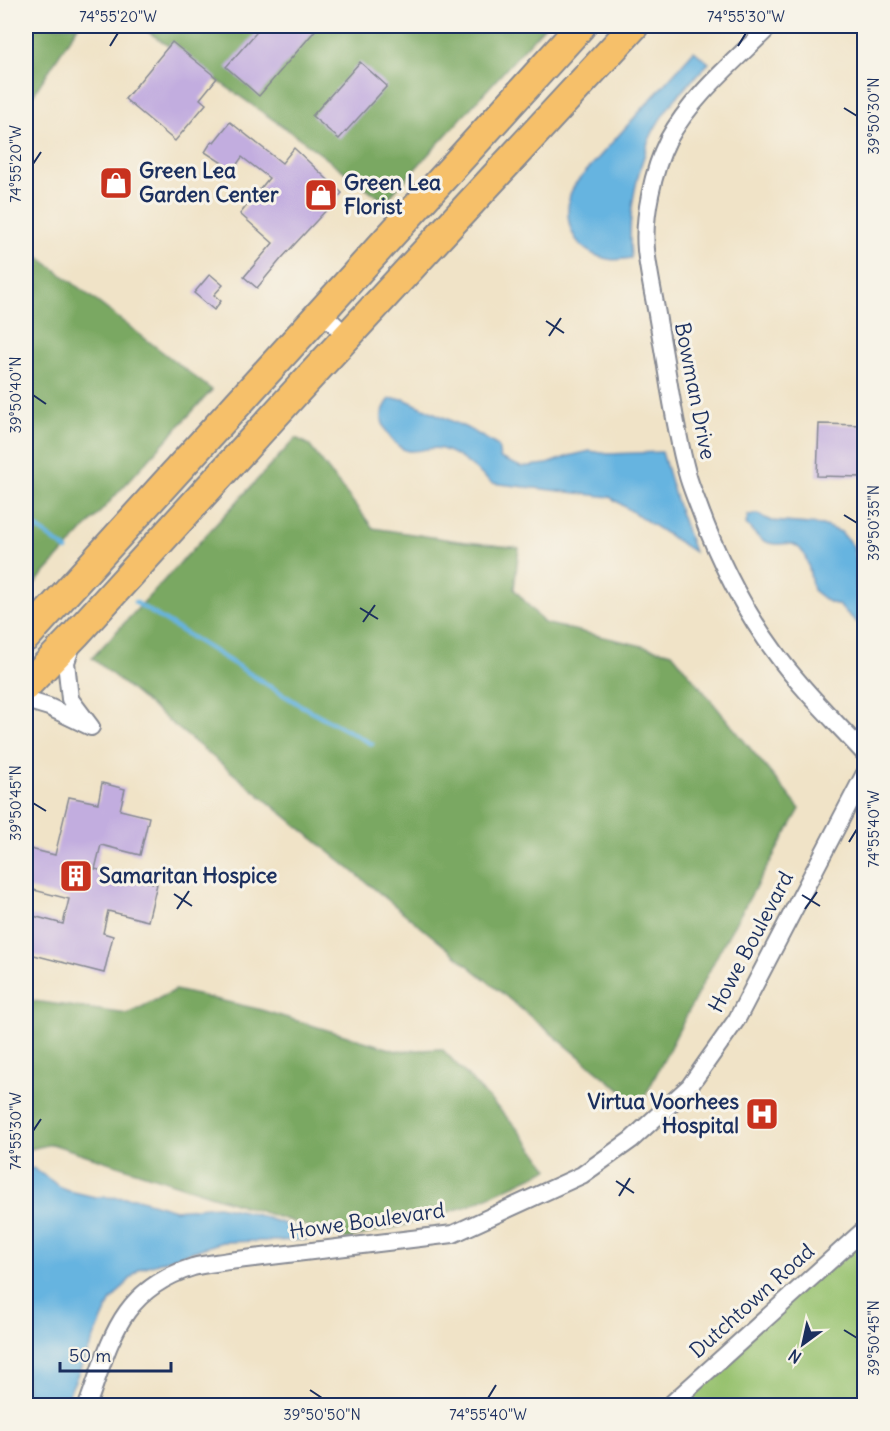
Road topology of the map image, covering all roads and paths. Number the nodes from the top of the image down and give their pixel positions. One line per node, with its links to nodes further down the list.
1 (581, 26): 4 (highway)
2 (634, 26): 5 (highway)
3 (770, 26): 10 (street, Bowman Drive)
4 (321, 312): 5 (street); 7 (highway)
5 (347, 336): 6 (highway)
6 (76, 634): 8 (highway); 9 (street)
7 (26, 637)
8 (26, 686)
9 (26, 700)
10 (864, 753)
11 (864, 775): 13 (street, Howe Boulevard)
12 (864, 1230): 14 (street, Dutchtown Road)
13 (87, 1406)
14 (669, 1406)

